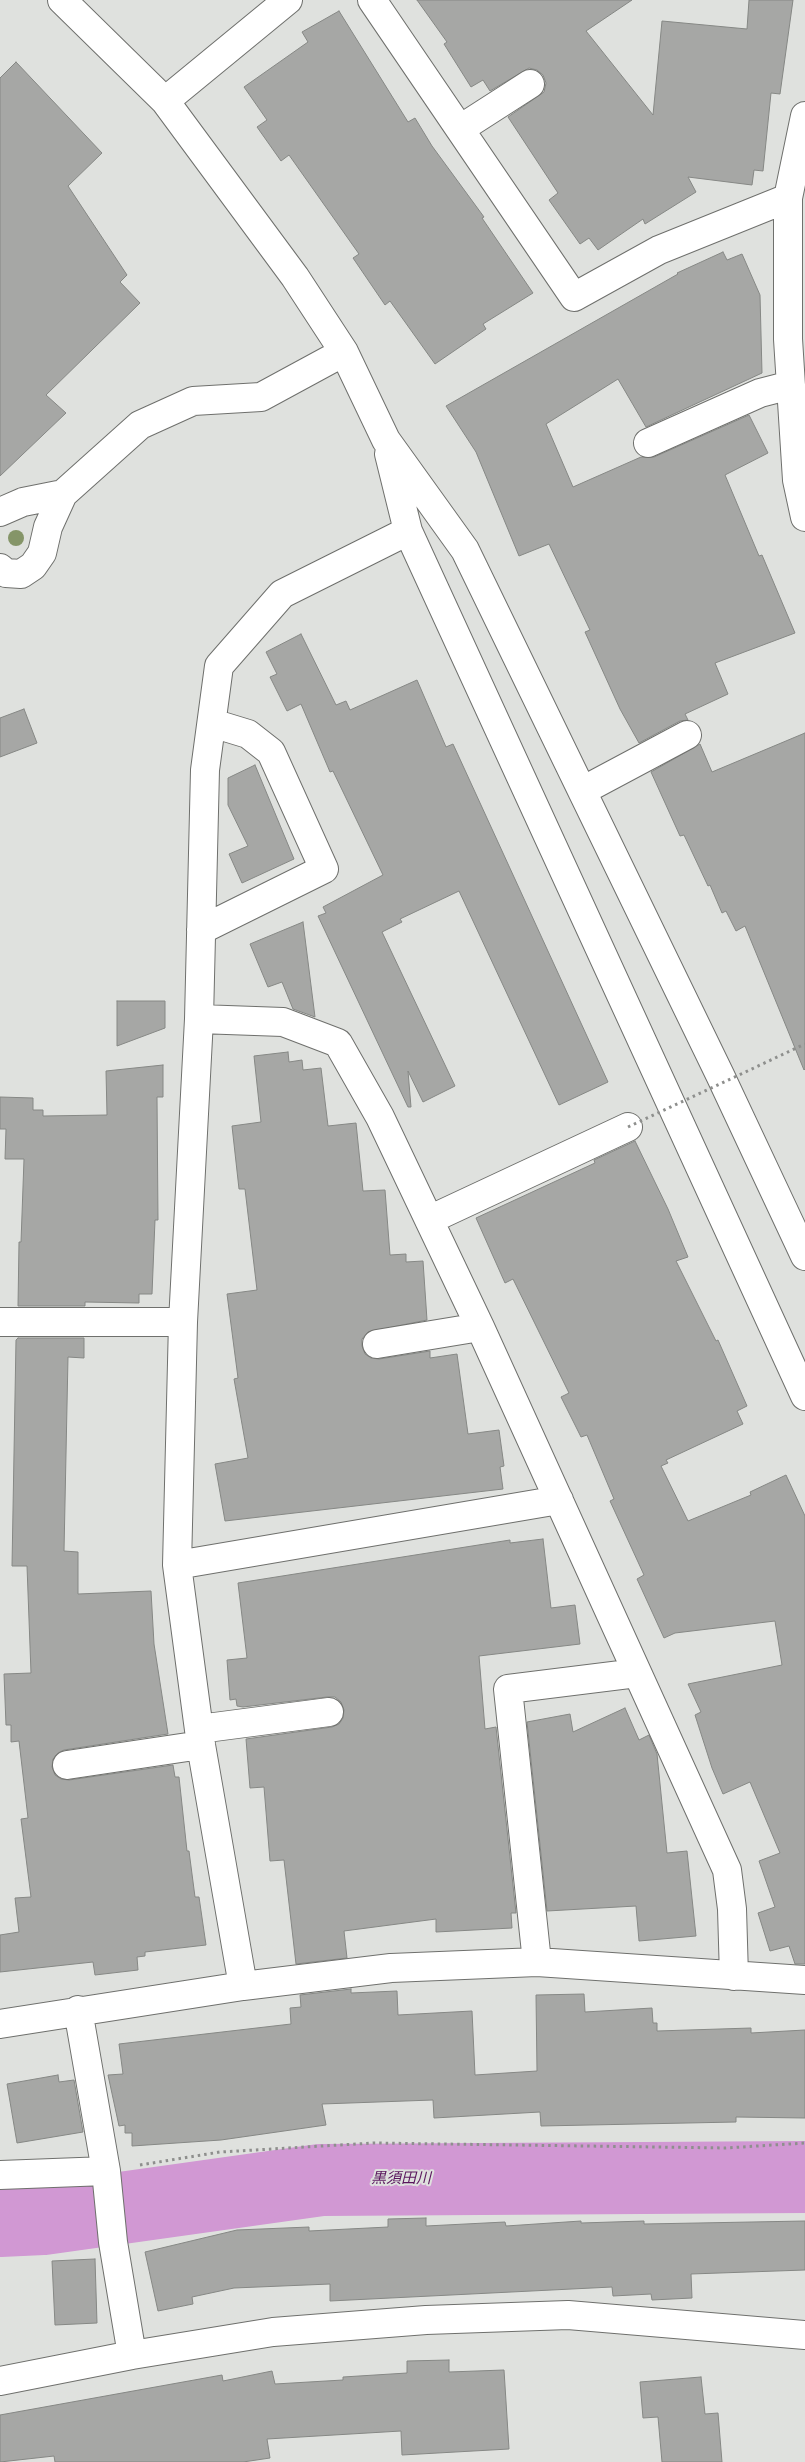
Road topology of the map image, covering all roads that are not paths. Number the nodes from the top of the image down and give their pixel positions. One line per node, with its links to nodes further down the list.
1 (62, 0): 5 (street)
2 (288, 0): 5 (street)
3 (372, 0): 7 (street)
4 (530, 84): 7 (street)
5 (165, 101): 9 (street)
6 (805, 116): 8 (street)
7 (460, 129): 8 (street)
8 (788, 198): 10 (street)
9 (344, 352): 11 (street); 13 (street)
10 (792, 385): 12 (street); 15 (street)
11 (386, 440): 16 (street); 20 (street)
12 (648, 443)
13 (63, 494): 14 (street); 17 (street)
14 (0, 512)
15 (805, 517)
16 (408, 531): 18 (street); 30 (street)
17 (0, 568)
18 (212, 723): 21 (street); 21 (street)
19 (687, 735): 20 (street)
20 (582, 791): 25 (street)
21 (202, 930): 22 (street)
22 (199, 1019): 24 (street); 27 (street)
23 (628, 1127): 24 (street)
24 (429, 1220): 28 (street)
25 (805, 1256)
26 (0, 1322): 27 (street)
27 (183, 1322): 32 (street)
28 (480, 1327): 29 (street); 31 (street)
29 (377, 1344)
30 (805, 1396)
31 (559, 1500): 32 (street); 33 (street)
32 (177, 1565): 35 (street)
33 (637, 1673): 37 (street); 38 (street)
34 (329, 1712): 35 (street)
35 (200, 1737): 36 (street); 40 (street)
36 (67, 1764)
37 (537, 1962): 38 (street); 40 (street)
38 (734, 1976): 39 (street)
39 (805, 1980)
40 (243, 1986): 41 (street)
41 (78, 2010): 42 (street); 43 (street)
42 (0, 2024)
43 (106, 2171): 44 (street); 46 (street)
44 (0, 2176)
45 (805, 2335): 46 (street)
46 (132, 2355): 47 (street)
47 (0, 2381)

